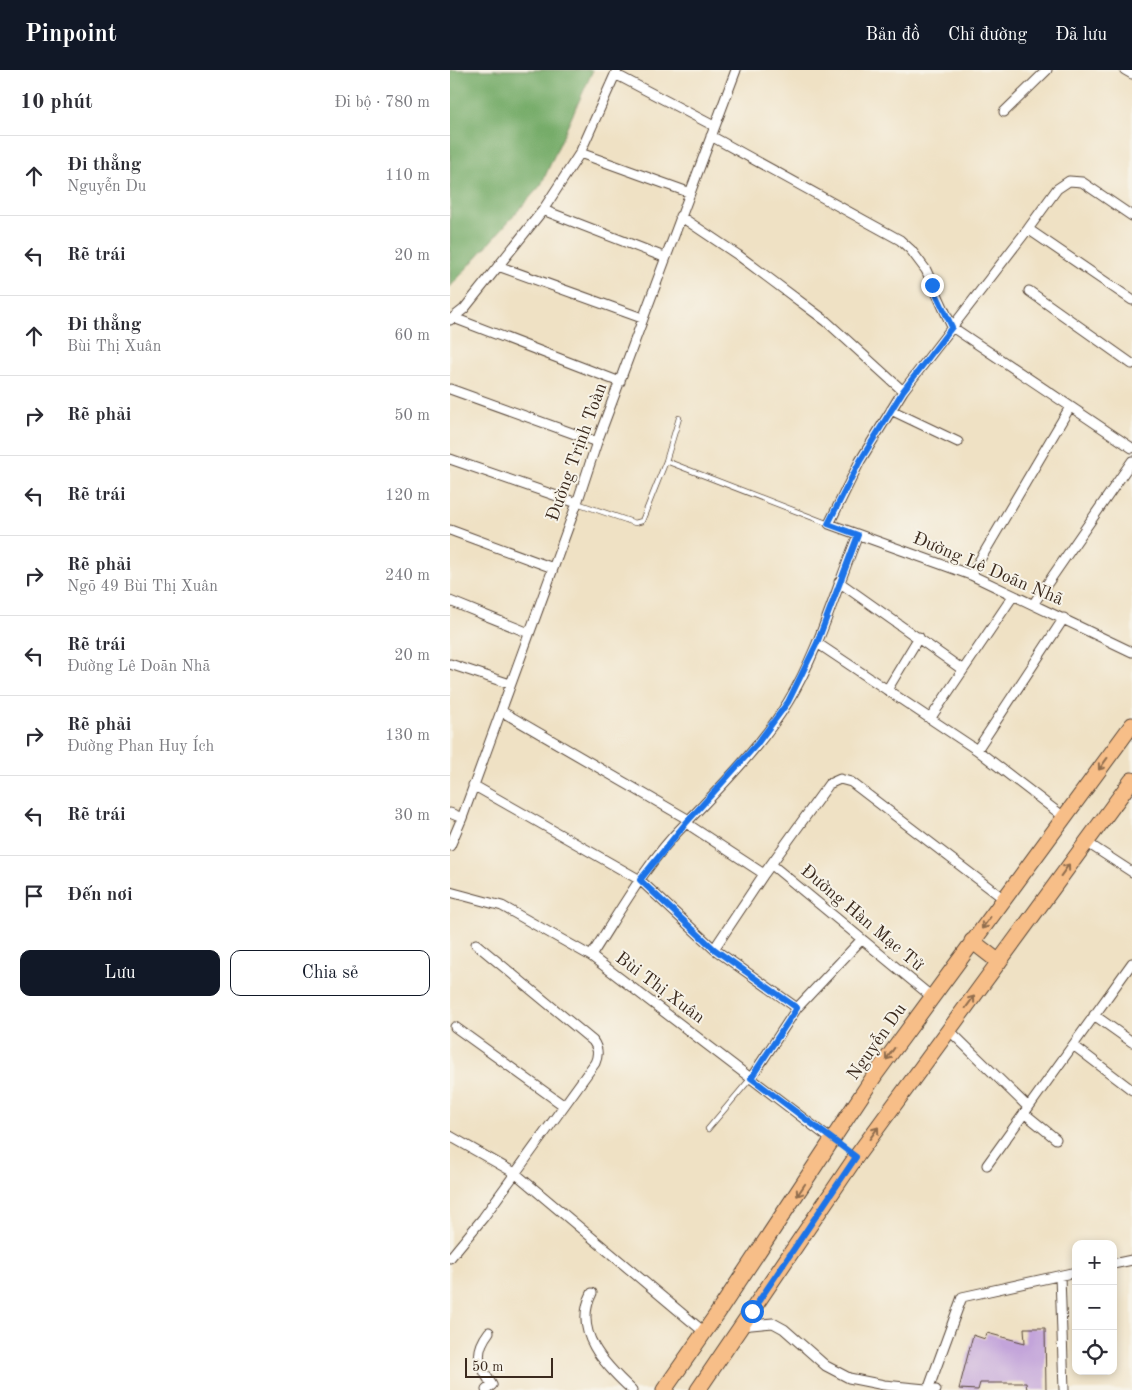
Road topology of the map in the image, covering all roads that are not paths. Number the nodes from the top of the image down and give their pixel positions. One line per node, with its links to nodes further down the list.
1 (736, 70): 7 (street, Đường Trịnh Toàn)
2 (1047, 70): 6 (street)
3 (1125, 70): 5 (street)
4 (616, 72): 7 (street); 9 (street)
5 (1132, 74)
6 (1004, 112)
7 (714, 126): 8 (street, Đường Trịnh Toàn)
8 (711, 136): 10 (street, Đường Trịnh Toàn); 21 (street)
9 (580, 153): 10 (street); 11 (street)
10 (688, 192): 12 (street, Đường Trịnh Toàn)
11 (543, 210): 15 (street); 16 (street)
12 (680, 216): 15 (street, Đường Trịnh Toàn); 25 (street)
13 (1132, 216): 14 (street)
14 (1028, 229): 18 (street); 21 (street)
15 (664, 257): 19 (street, Đường Trịnh Toàn)
16 (498, 266): 19 (street); 20 (street)
17 (1029, 291): 22 (street)
18 (1132, 300)
19 (642, 318): 23 (street, Đường Trịnh Toàn)
20 (452, 319): 23 (street)
21 (952, 327): 25 (street); 26 (street)
22 (1132, 364)
23 (620, 382): 29 (street, Đường Trịnh Toàn)
24 (450, 390): 29 (street)
25 (903, 391): 27 (street)
26 (1070, 406): 31 (street); 40 (street)
27 (891, 410): 30 (street); 36 (street)
28 (679, 418): 33 (lane)
29 (597, 442): 35 (street, Đường Trịnh Toàn)
30 (958, 442)
31 (1132, 448)
32 (450, 459): 35 (street)
33 (666, 461): 35 (lane); 36 (lane)
34 (1132, 461): 44 (street)
35 (577, 503): 39 (street, Đường Trịnh Toàn)
36 (828, 524): 38 (street, Đường Lê Doãn Nhã)
37 (450, 530): 39 (street)
38 (858, 535): 40 (street, Đường Lê Doãn Nhã); 41 (street)
39 (553, 568): 46 (street, Đường Trịnh Toàn)
40 (971, 575): 42 (street, Đường Lê Doãn Nhã)
41 (839, 582): 47 (street); 48 (street)
42 (1013, 596): 44 (street, Đường Lê Doãn Nhã); 51 (street)
43 (450, 601): 46 (street)
44 (1034, 604): 45 (street, Đường Lê Doãn Nhã)
45 (1064, 618): 49 (street, Đường Lê Doãn Nhã); 57 (street)
46 (529, 633): 52 (street, Đường Trịnh Toàn)
47 (919, 637): 51 (street); 53 (street)
48 (817, 643): 53 (street); 63 (street)
49 (1132, 652)
50 (450, 664): 52 (street)
51 (963, 670): 55 (street)
52 (510, 684): 54 (street, Đường Trịnh Toàn)
53 (887, 690): 55 (street)
54 (501, 711): 59 (street, Đường Trịnh Toàn); 63 (street)
55 (930, 719): 57 (street)
56 (1132, 725): 61 (main road, Nguyễn Du, one-way to 61)
57 (977, 750): 61 (street)
58 (1132, 780): 64 (main road)
59 (472, 785): 62 (street, Đường Trịnh Toàn); 69 (street)
60 (450, 813): 62 (street)
61 (1064, 817): 71 (main road, Nguyễn Du)
62 (462, 818): 65 (street, Đường Trịnh Toàn)
63 (687, 822): 68 (street); 69 (street)
64 (1086, 842): 67 (street); 77 (main road, one-way to 64)
65 (450, 846)
66 (772, 865): 68 (street); 71 (street); 72 (street, Đường Hàn Mạc Tử)
67 (1132, 872)
68 (764, 874): 75 (street)
69 (640, 880): 75 (street); 76 (street)
70 (450, 892): 76 (street, Bùi Thị Xuân)
71 (1004, 899): 73 (main road, Nguyễn Du, one-way to 73)
72 (862, 939): 79 (street, Đường Hàn Mạc Tử); 80 (street)
73 (972, 942): 77 (main road); 79 (main road, Nguyễn Du)
74 (476, 944): 88 (street)
75 (714, 949): 80 (street)
76 (591, 956): 86 (street, Bùi Thị Xuân)
77 (999, 962): 83 (main road, one-way to 77)
78 (1132, 964): 81 (street)
79 (932, 997): 93 (main road, Nguyễn Du, one-way to 93)
80 (797, 1008): 86 (street)
81 (1094, 1016): 84 (street); 85 (street)
82 (455, 1027): 88 (street)
83 (949, 1030): 89 (street); 94 (main road, one-way to 83)
84 (1132, 1042)
85 (1073, 1045): 87 (street); 89 (street)
86 (751, 1078): 90 (lane); 93 (street, Bùi Thị Xuân)
87 (1132, 1090)
88 (563, 1105): 96 (street)
89 (1026, 1110): 92 (street); 95 (street)
90 (708, 1129)
91 (450, 1136): 96 (street)
92 (1056, 1139)
93 (833, 1141): 94 (main road); 105 (main road, Nguyễn Du, one-way to 105)
94 (856, 1157): 103 (main road)
95 (987, 1165)
96 (515, 1173): 97 (street); 105 (street)
97 (450, 1258)
98 (1132, 1260): 99 (street)
99 (1117, 1263)
100 (1072, 1273): 101 (street)
101 (1060, 1276): 111 (street); 113 (street)
102 (592, 1293): 108 (street)
103 (741, 1326): 106 (main road); 111 (street)
104 (489, 1332): 107 (street)
105 (704, 1332): 106 (main road); 109 (main road, Nguyễn Du)
106 (726, 1348): 110 (main road)
107 (486, 1390)
108 (632, 1390)
109 (664, 1390)
110 (700, 1390)
111 (928, 1390): 112 (street)
112 (936, 1390)
113 (1064, 1390)

